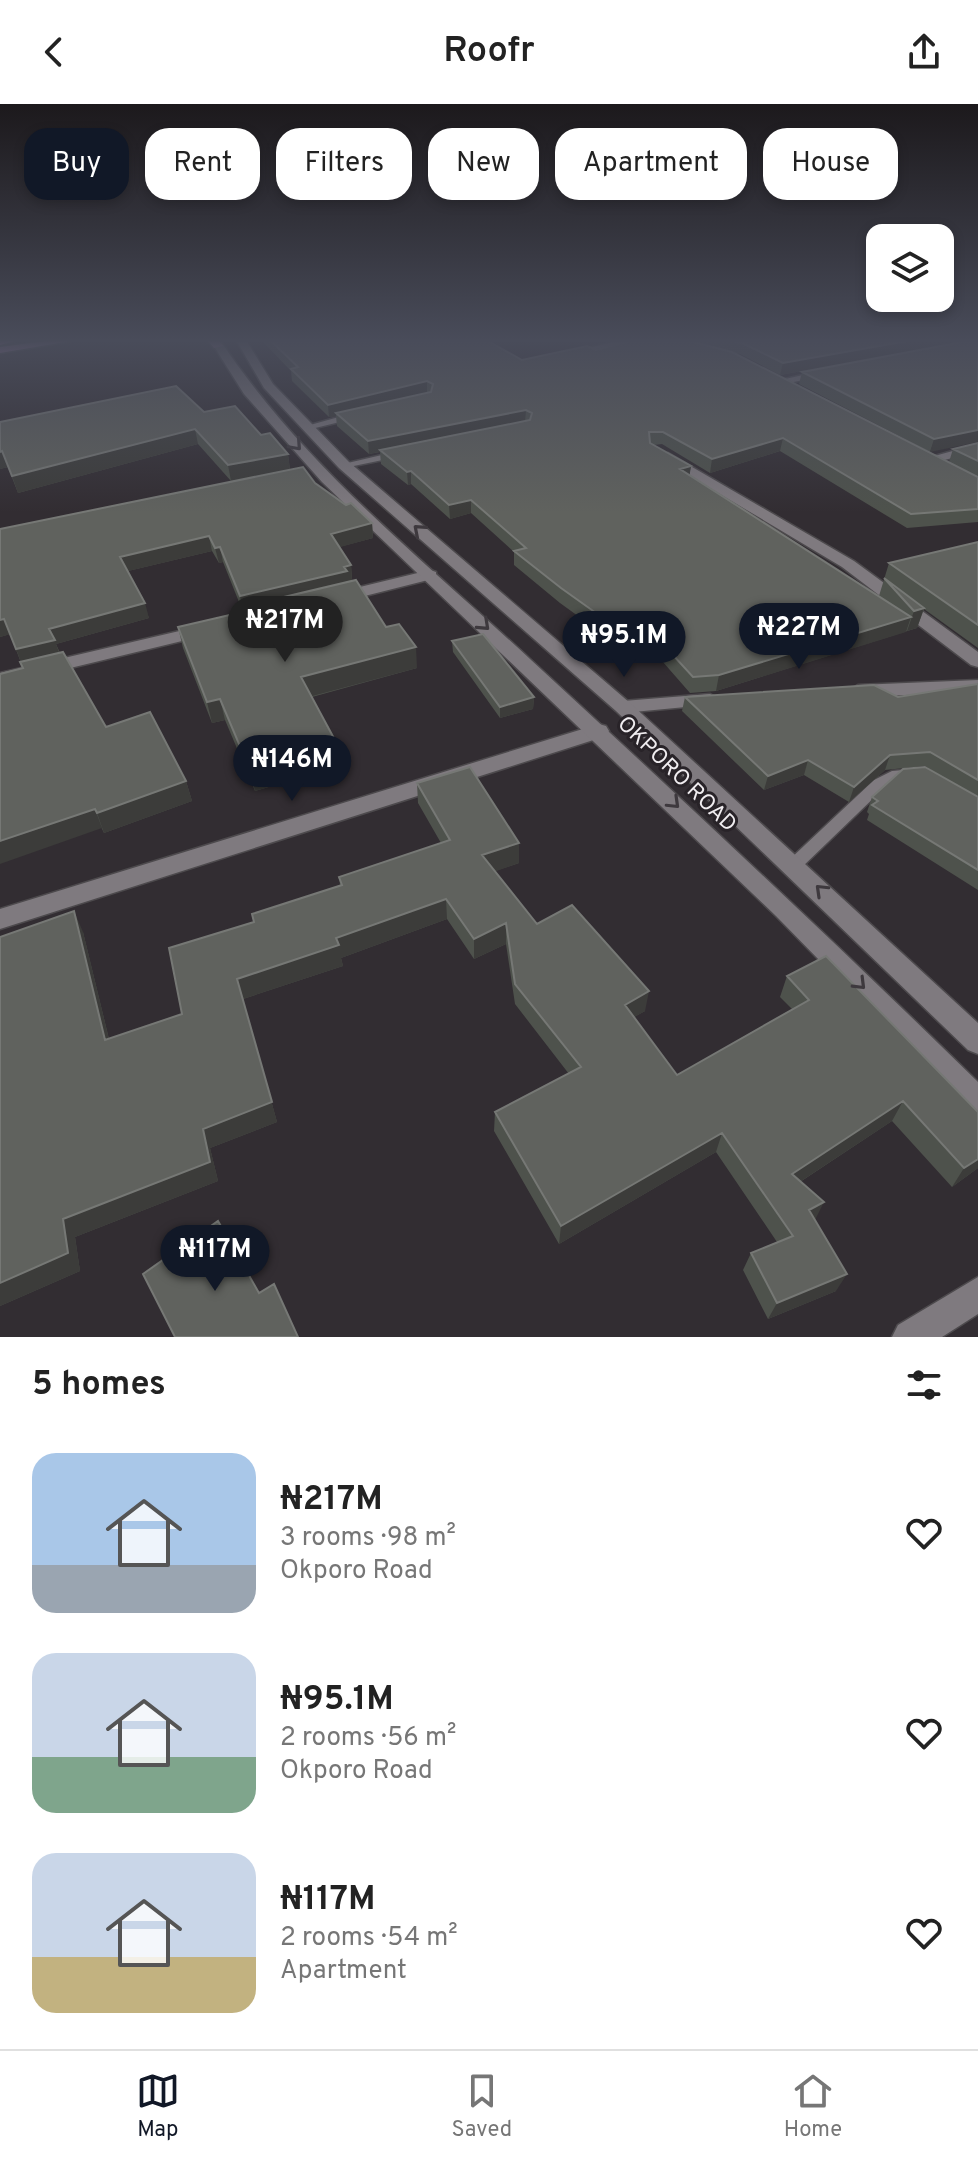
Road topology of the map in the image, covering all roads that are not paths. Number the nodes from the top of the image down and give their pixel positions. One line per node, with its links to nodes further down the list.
1 (253, 398): 12 (main road, OKPORO ROAD, one-way to 12)
2 (279, 398): 4 (main road, OKPORO ROAD)
3 (371, 412): 4 (lane)
4 (307, 427): 10 (main road, OKPORO ROAD)
5 (978, 448): 9 (main road)
6 (655, 450): 15 (main road)
7 (405, 453): 10 (lane)
8 (914, 453): 9 (main road)
9 (927, 460): 11 (main road)
10 (344, 465): 20 (main road, OKPORO ROAD, one-way to 10)
11 (953, 473)
12 (430, 575): 13 (main road); 21 (main road, OKPORO ROAD, one-way to 21)
13 (323, 601)
14 (231, 624): 16 (main road)
15 (978, 661)
16 (0, 679)
17 (978, 686): 18 (main road)
18 (842, 691)
19 (728, 699): 20 (main road)
20 (623, 707): 23 (main road, OKPORO ROAD)
21 (599, 731): 24 (main road); 26 (main road, OKPORO ROAD, one-way to 26)
22 (934, 781): 23 (lane)
23 (794, 865): 25 (main road, OKPORO ROAD, one-way to 23)
24 (0, 919)
25 (978, 1041)
26 (978, 1102)
27 (978, 1294): 28 (main road)
28 (910, 1337)

